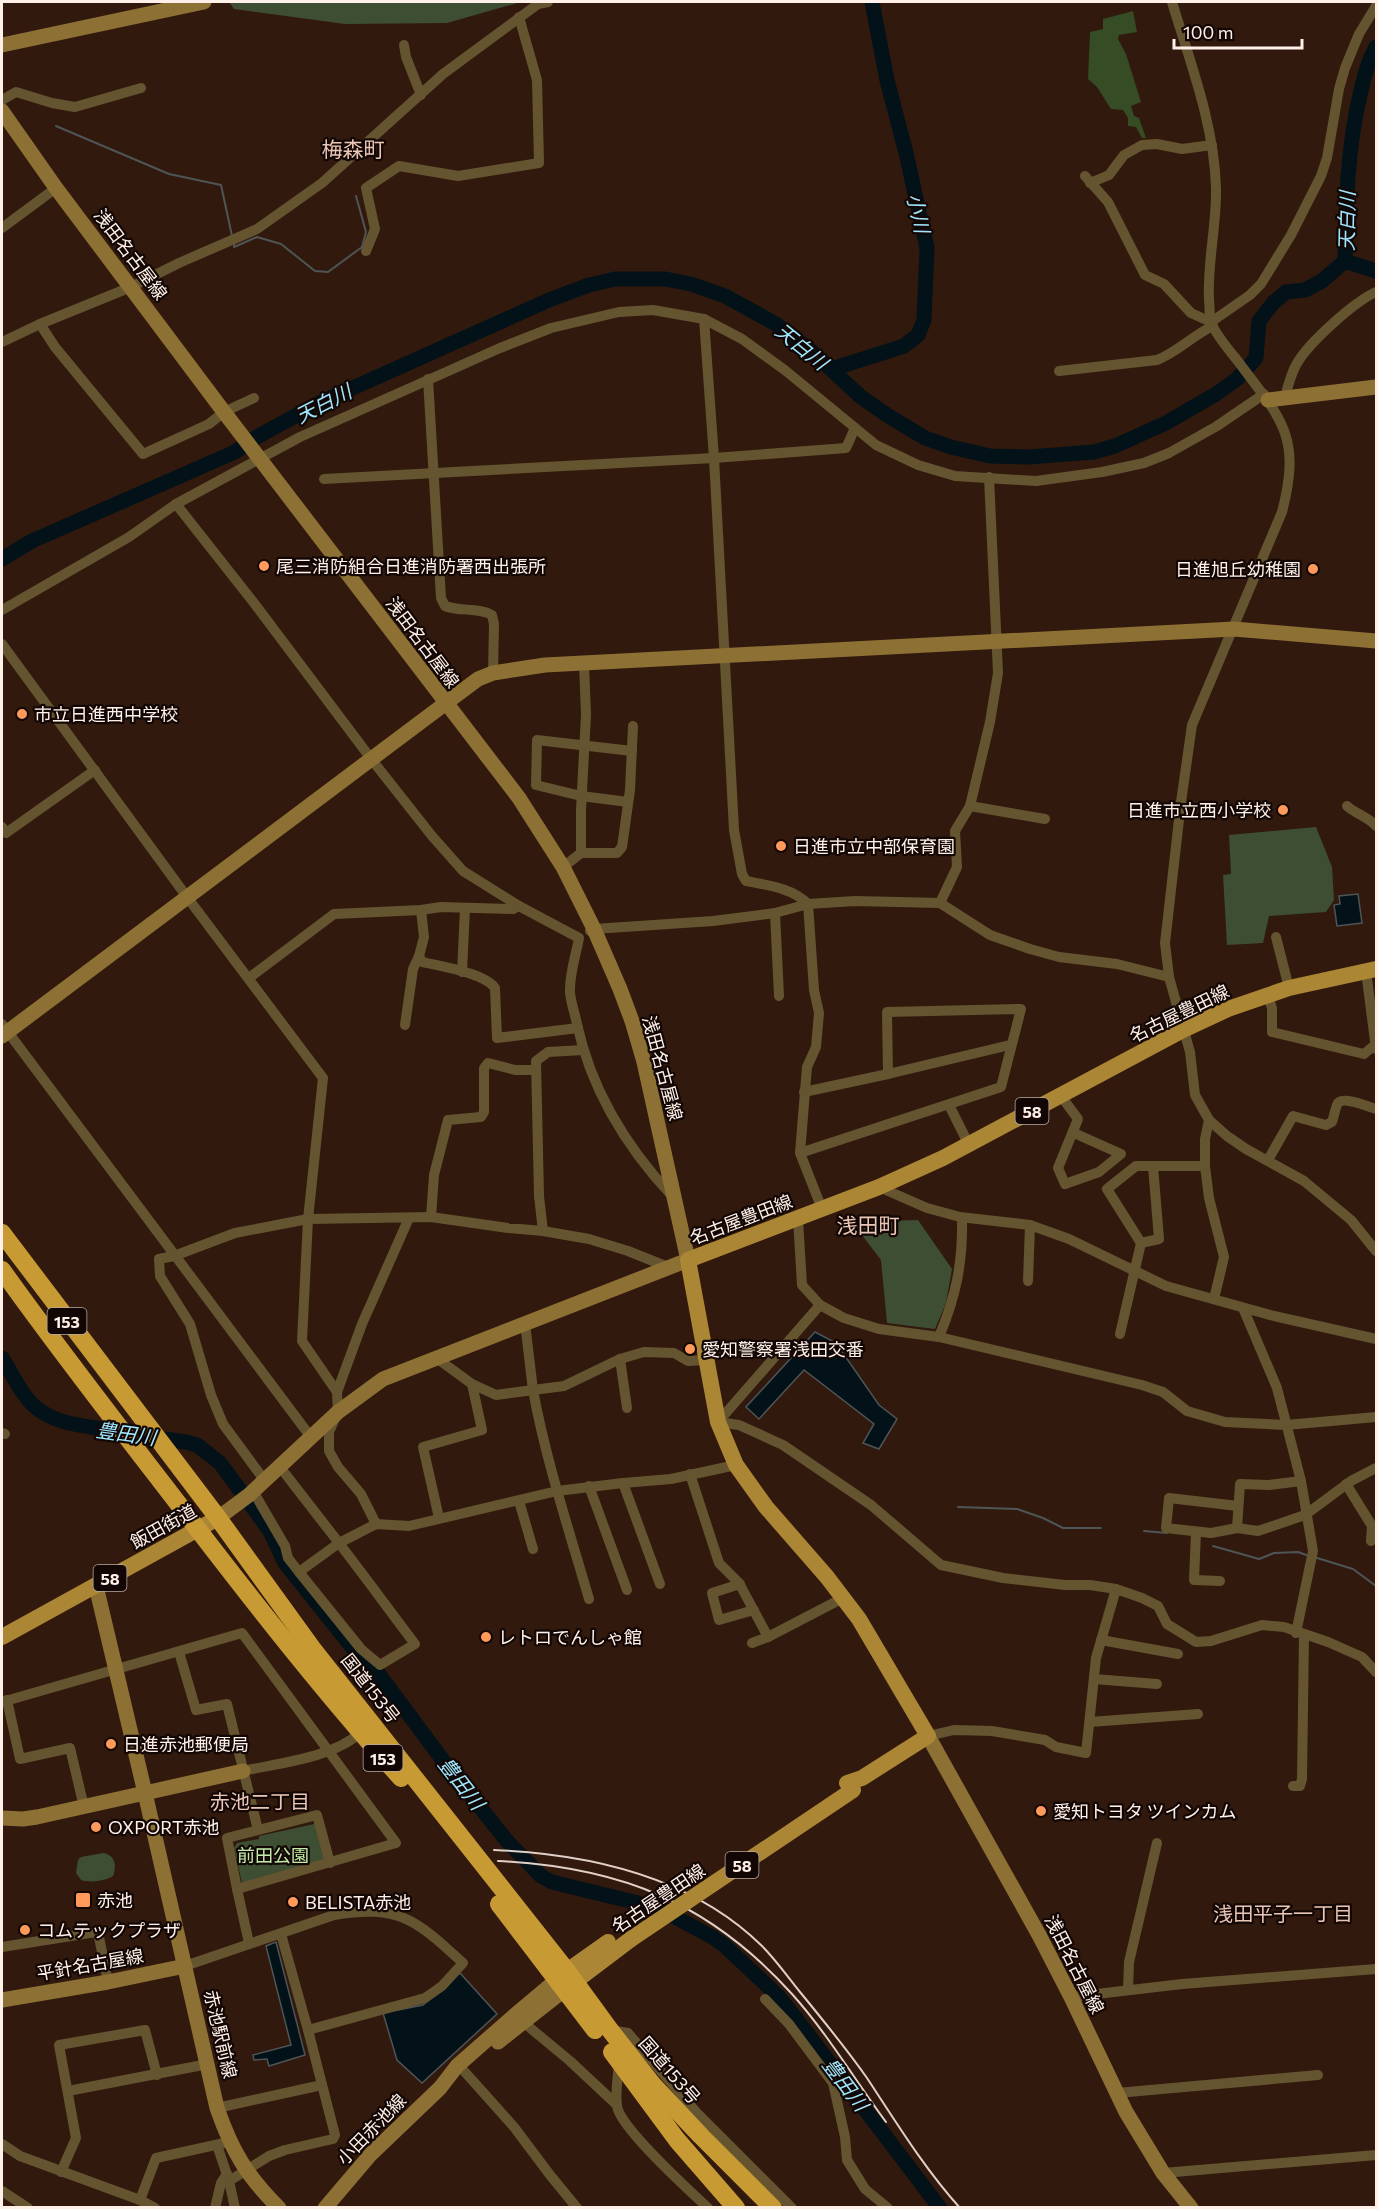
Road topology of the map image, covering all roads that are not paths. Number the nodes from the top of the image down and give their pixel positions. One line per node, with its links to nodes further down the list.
1 (204, 2): 6 (street)
2 (541, 2): 5 (street)
3 (1172, 2): 12 (street)
4 (1377, 6): 20 (street)
5 (519, 17): 9 (street); 15 (street)
6 (2, 45)
7 (404, 45): 9 (street)
8 (141, 88): 10 (street)
9 (421, 95): 16 (street)
10 (2, 100)
11 (2, 111): 13 (street, 浅田名古屋線)
12 (1212, 145): 20 (street); 20 (street)
13 (56, 188): 14 (street); 16 (street, 浅田名古屋線)
14 (2, 228)
15 (366, 251)
16 (131, 287): 19 (street); 28 (street, 浅田名古屋線)
17 (1377, 292): 26 (street)
18 (704, 319): 23 (street); 29 (street); 30 (street)
19 (40, 324): 21 (street); 28 (street)
20 (1212, 324): 22 (street); 25 (street)
21 (2, 342)
22 (1059, 371)
23 (428, 379): 31 (street); 32 (street)
24 (1377, 387): 26 (street)
25 (1266, 397): 26 (street); 33 (street); 37 (street)
26 (1285, 397)
27 (254, 398): 28 (street)
28 (224, 412): 31 (street, 浅田名古屋線)
29 (855, 428): 30 (street); 33 (street)
30 (714, 458): 32 (street); 41 (street)
31 (260, 459): 35 (street); 44 (street, 浅田名古屋線)
32 (435, 472): 34 (street); 43 (street)
33 (989, 477): 38 (street)
34 (324, 479)
35 (176, 504): 36 (street); 48 (street)
36 (2, 610)
37 (1234, 629): 38 (street); 39 (street); 72 (street)
38 (996, 640): 41 (street); 52 (street)
39 (1377, 641)
40 (2, 644): 49 (street)
41 (723, 656): 42 (street); 61 (street)
42 (584, 664): 43 (street); 46 (street)
43 (493, 673): 44 (street)
44 (445, 703): 48 (street); 58 (street, 浅田名古屋線)
45 (633, 726): 47 (street)
46 (584, 746): 47 (street); 50 (street); 50 (street)
47 (632, 751): 51 (street)
48 (372, 760): 59 (street); 62 (street)
49 (95, 770): 56 (street); 59 (street)
50 (581, 796): 51 (street); 57 (street)
51 (628, 802): 57 (street)
52 (970, 806): 54 (street); 60 (street)
53 (1347, 806): 55 (street)
54 (1046, 819)
55 (1377, 826)
56 (2, 827)
57 (581, 853): 58 (street)
58 (563, 867): 66 (street, 浅田名古屋線)
59 (187, 897): 73 (street); 79 (street)
60 (940, 903): 61 (street); 72 (street)
61 (808, 904): 65 (street); 86 (street)
62 (519, 906): 63 (street); 68 (street)
63 (465, 908): 64 (street); 71 (street)
64 (421, 910): 69 (street); 73 (street)
65 (775, 913): 66 (street); 75 (street)
66 (594, 929): 68 (street); 98 (street, 浅田名古屋線)
67 (1276, 937): 74 (street)
68 (579, 938): 78 (street)
69 (419, 956): 71 (street); 77 (street)
70 (1371, 970): 74 (main road, 名古屋豊田線 / 58); 82 (street)
71 (462, 972): 78 (street)
72 (1169, 977): 80 (street)
73 (249, 978): 103 (street)
74 (1289, 988): 76 (main road, 名古屋豊田線 / 58)
75 (779, 996)
76 (1268, 996): 80 (main road, 名古屋豊田線 / 58); 82 (street)
77 (405, 1025)
78 (578, 1028): 83 (street)
79 (3, 1030): 110 (street)
80 (1183, 1030): 87 (main road, 名古屋豊田線 / 58); 90 (street)
81 (1010, 1045): 85 (street); 85 (street); 88 (street)
82 (1376, 1047)
83 (583, 1050): 84 (street); 98 (street)
84 (536, 1070): 101 (street); 106 (street)
85 (888, 1074): 86 (street)
86 (804, 1092): 93 (street)
87 (1060, 1096): 91 (street); 92 (main road, 名古屋豊田線 / 58)
88 (949, 1105): 92 (street); 93 (street)
89 (1377, 1109): 94 (street)
90 (1209, 1120): 94 (street); 96 (street)
91 (1074, 1133): 91 (street)
92 (969, 1145): 97 (main road, 名古屋豊田線 / 58)
93 (800, 1153): 99 (street)
94 (1268, 1160): 109 (street)
95 (1153, 1166): 96 (street); 108 (street); 108 (street)
96 (1205, 1166): 116 (street)
97 (879, 1187): 99 (main road, 名古屋豊田線 / 58); 102 (street)
98 (676, 1200): 111 (street, 浅田名古屋線)
99 (822, 1209): 104 (main road, 名古屋豊田線 / 58)
100 (409, 1218): 101 (street); 103 (street); 128 (street)
101 (431, 1218): 106 (street)
102 (962, 1218): 105 (street); 121 (street)
103 (308, 1219): 110 (street); 128 (street)
104 (798, 1219): 111 (main road, 名古屋豊田線 / 58); 117 (street)
105 (1030, 1225): 114 (street); 115 (street)
106 (543, 1231): 112 (street)
107 (2, 1233): 148 (highway, 国道153号 / 153)
108 (1141, 1243): 114 (street)
109 (1377, 1251)
110 (174, 1256): 134 (street); 143 (street)
111 (688, 1260): 112 (street); 125 (main road, 名古屋豊田線)
112 (668, 1267): 119 (street)
113 (2, 1270): 152 (highway, 国道153号 / 153)
114 (1134, 1272): 116 (street); 120 (street)
115 (1028, 1281)
116 (1214, 1299): 118 (street)
117 (820, 1305): 121 (street); 132 (street)
118 (1243, 1308): 122 (street); 133 (street)
119 (525, 1323): 123 (street); 127 (street)
120 (1120, 1334)
121 (939, 1337): 133 (street)
122 (1377, 1339)
123 (435, 1357): 126 (street); 130 (street)
124 (620, 1359): 125 (street); 127 (street); 129 (street)
125 (706, 1360): 132 (main road, 名古屋豊田線)
126 (472, 1384): 127 (street); 149 (street)
127 (533, 1390): 144 (street)
128 (337, 1392): 130 (street)
129 (627, 1408)
130 (338, 1412): 134 (street); 150 (street)
131 (1377, 1417): 133 (street)
132 (718, 1422): 135 (main road, 名古屋豊田線); 162 (street)
133 (1286, 1425): 139 (street)
134 (310, 1436): 136 (street)
135 (736, 1466): 138 (street); 164 (main road, 名古屋豊田線)
136 (280, 1467): 143 (street); 155 (street)
137 (1377, 1468): 141 (street)
138 (690, 1474): 140 (street); 160 (street)
139 (1301, 1481): 146 (street); 147 (street)
140 (623, 1483): 142 (street); 159 (street)
141 (1346, 1484): 147 (street); 154 (street)
142 (589, 1486): 144 (street); 163 (street)
143 (256, 1489): 148 (street); 157 (street)
144 (557, 1491): 145 (street); 165 (street)
145 (519, 1501): 149 (street); 156 (street)
146 (1238, 1506): 151 (street); 153 (street)
147 (1305, 1515): 151 (street); 167 (street)
148 (220, 1517): 152 (main road, 飯田街道 / 58); 198 (highway, 国道153号 / 153)
149 (439, 1518): 150 (street)
150 (376, 1524): 155 (street)
151 (1237, 1528): 153 (street)
152 (198, 1529): 161 (main road, 飯田街道 / 58); 181 (highway, 国道153号 / 153)
153 (1196, 1532): 158 (street)
154 (1371, 1541)
155 (339, 1543): 157 (street); 157 (street)
156 (533, 1550)
157 (299, 1572)
158 (1220, 1581)
159 (660, 1584)
160 (740, 1584): 166 (street); 166 (street)
161 (96, 1586): 168 (main road, 飯田街道 / 58); 174 (street, 赤池駅前線)
162 (1116, 1589): 167 (street); 170 (street)
163 (627, 1590)
164 (843, 1598): 169 (street); 182 (main road, 名古屋豊田線)
165 (589, 1599)
166 (754, 1610): 169 (street)
167 (1300, 1634): 175 (street); 185 (street)
168 (2, 1637)
169 (768, 1637): 171 (street)
170 (1101, 1640): 173 (street); 176 (street)
171 (752, 1643)
172 (179, 1652): 174 (street); 183 (street); 184 (street)
173 (1178, 1654)
174 (117, 1669): 178 (street); 186 (street, 赤池駅前線)
175 (1377, 1672)
176 (1094, 1679): 177 (street); 180 (street)
177 (1157, 1684)
178 (4, 1701): 187 (street)
179 (1198, 1714): 180 (street)
180 (1090, 1722): 182 (street)
181 (360, 1733): 183 (street); 198 (highway, 国道153号 / 153)
182 (933, 1734): 198 (main road, 名古屋豊田線 / 58); 201 (street, 浅田名古屋線)
183 (328, 1751): 184 (street); 191 (street)
184 (243, 1771): 186 (street); 189 (street)
185 (1293, 1786)
186 (145, 1792): 187 (street); 196 (street, 赤池駅前線)
187 (84, 1807): 188 (street)
188 (2, 1818)
189 (258, 1830): 191 (street); 192 (street)
190 (1157, 1843): 200 (street)
191 (330, 1863): 192 (street)
192 (237, 1889): 194 (street)
193 (281, 1934): 194 (street); 205 (street); 205 (street)
194 (249, 1944): 196 (street)
195 (2, 1947): 199 (street)
196 (185, 1966): 199 (street, 平針名古屋線); 208 (street, 赤池駅前線)
197 (1377, 1969): 200 (street)
198 (565, 1981): 204 (street, 小田赤池線); 206 (highway, 国道153号 / 153); 207 (highway, 国道153号 / 153); 212 (street, 小田赤池線)
199 (108, 1982): 203 (street, 平針名古屋線)
200 (1128, 1990): 201 (street)
201 (1071, 1997): 215 (street, 浅田名古屋線)
202 (765, 1999): 238 (street)
203 (2, 2000)
204 (523, 2022): 209 (street, 小田赤池線); 216 (street)
205 (308, 2030): 213 (street)
206 (610, 2030): 236 (highway, 国道153号 / 153); 237 (street)
207 (619, 2061): 216 (street); 235 (highway, 国道153号 / 153)
208 (208, 2064): 210 (street); 217 (street, 赤池駅前線)
209 (464, 2071): 212 (street, 小田赤池線); 233 (street)
210 (157, 2075): 214 (street); 214 (street)
211 (1318, 2076): 215 (street)
212 (447, 2080): 232 (street, 小田赤池線)
213 (322, 2085): 217 (street); 221 (street)
214 (68, 2091): 222 (street)
215 (1117, 2093): 223 (street, 浅田名古屋線)
216 (617, 2105): 234 (street)
217 (217, 2108): 218 (street, 赤池駅前線)
218 (223, 2143): 221 (street, 赤池駅前線); 224 (street); 226 (street)
219 (2, 2144): 222 (street)
220 (1377, 2155): 223 (street)
221 (246, 2170): 224 (street); 231 (street, 赤池駅前線)
222 (61, 2172): 226 (street)
223 (1163, 2173): 239 (street, 浅田名古屋線)
224 (228, 2178): 229 (street); 230 (street)
225 (2, 2192): 227 (street)
226 (140, 2200): 228 (street)
227 (20, 2206)
228 (155, 2208)
229 (215, 2208)
230 (234, 2208)
231 (279, 2208)
232 (325, 2208)
233 (577, 2208)
234 (708, 2208)
235 (736, 2208)
236 (773, 2208)
237 (792, 2208)
238 (888, 2208)
239 (1191, 2208)

